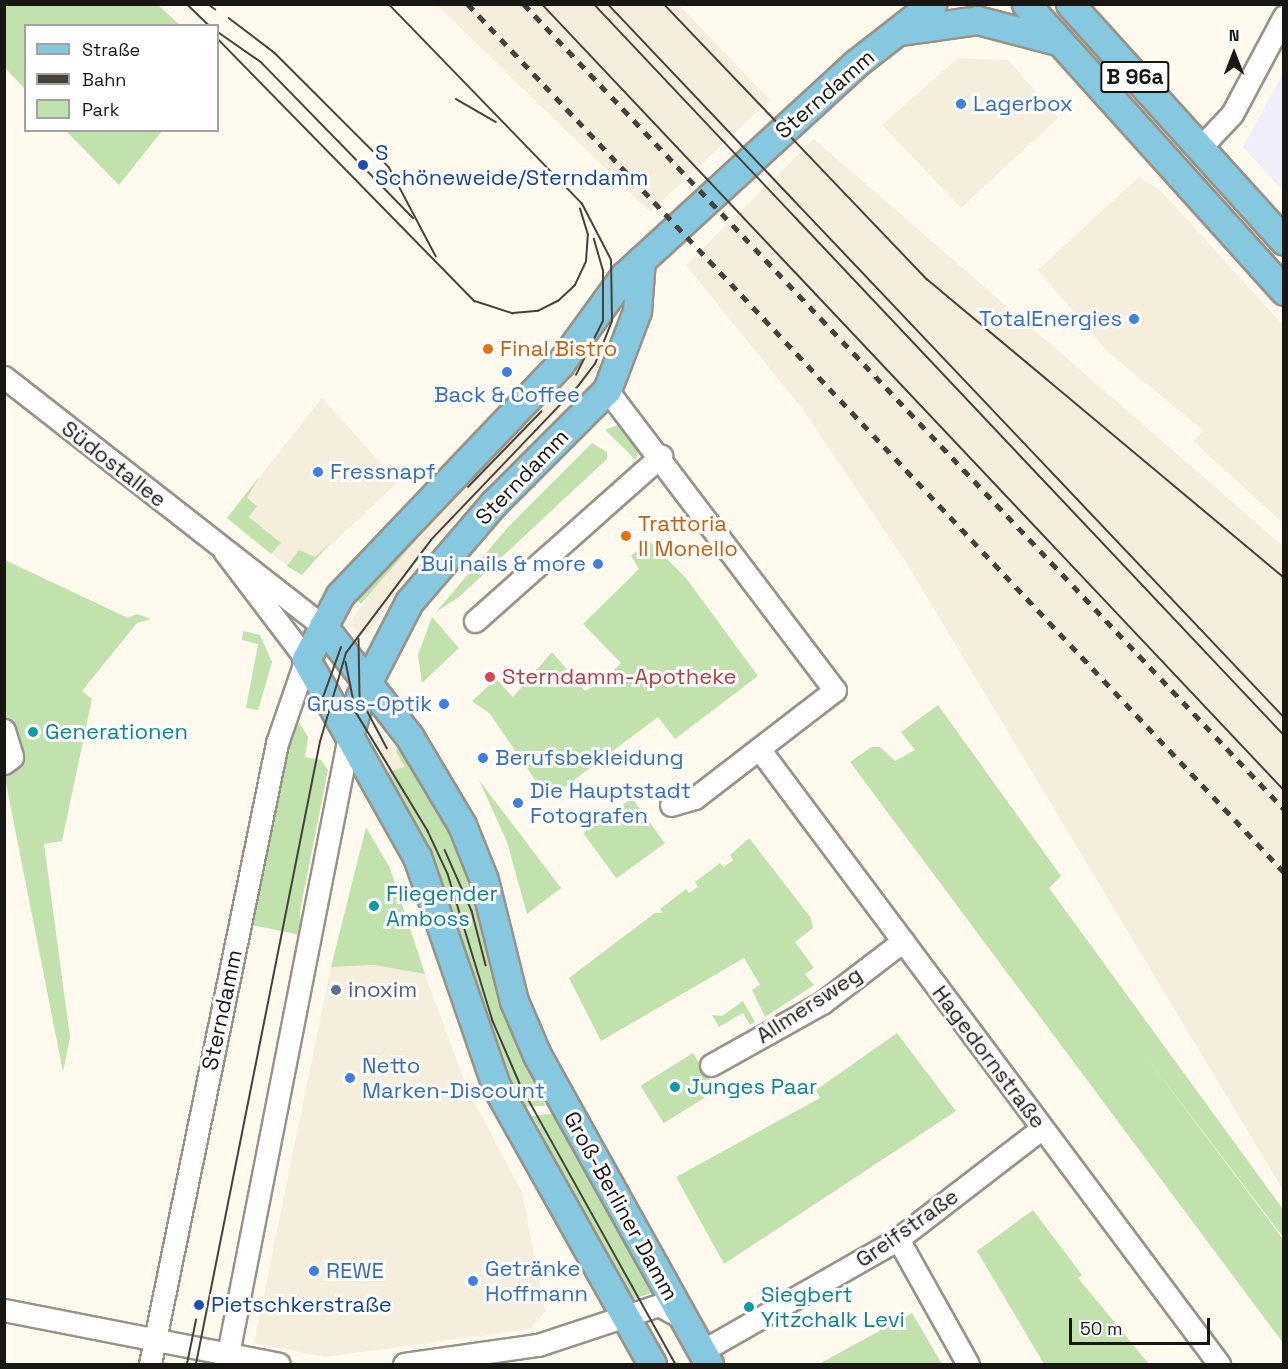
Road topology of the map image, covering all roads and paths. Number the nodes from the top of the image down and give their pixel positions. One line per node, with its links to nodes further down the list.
1 (932, 4): 5 (main road, Sterndamm)
2 (1026, 4): 6 (main road, B 96a)
3 (1070, 4): 7 (main road, B 96a)
4 (1284, 16): 7 (street)
5 (900, 31): 6 (main road); 9 (main road, Sterndamm)
6 (1056, 41): 10 (main road, B 96a)
7 (1199, 148): 8 (main road, B 96a)
8 (1284, 241)
9 (640, 260): 12 (main road, Sterndamm); 16 (main road, Sterndamm)
10 (1284, 291)
11 (4, 377): 14 (street, Südostallee)
12 (616, 403): 13 (street); 18 (main road, Sterndamm)
13 (661, 456): 15 (street); 21 (street)
14 (224, 551): 16 (street, Südostallee); 17 (street, Südostallee)
15 (475, 621)
16 (323, 626): 17 (main road, Sterndamm); 18 (main road)
17 (306, 659): 20 (main road); 31 (street, Sterndamm)
18 (368, 680): 20 (main road, Sterndamm); 30 (main road, Groß-Berliner Damm)
19 (4, 730): 22 (street)
20 (349, 736): 29 (main road); 33 (street, Sterndamm)
21 (760, 750): 23 (street); 24 (street, Hagedornstraße)
22 (4, 763)
23 (670, 805)
24 (903, 941): 25 (street, Allmersweg); 26 (street, Hagedornstraße)
25 (711, 1065)
26 (1042, 1128): 27 (street, Greifstraße); 39 (street, Hagedornstraße)
27 (898, 1239): 32 (street, Greifstraße); 38 (street)
28 (4, 1310): 31 (street)
29 (625, 1317): 30 (street); 36 (street); 37 (main road)
30 (684, 1319): 32 (main road, Groß-Berliner Damm)
31 (155, 1341): 33 (street); 34 (street, Sterndamm)
32 (706, 1358)
33 (227, 1360): 35 (street)
34 (150, 1365)
35 (279, 1365)
36 (404, 1365)
37 (652, 1365)
38 (968, 1365)
39 (1219, 1365)

